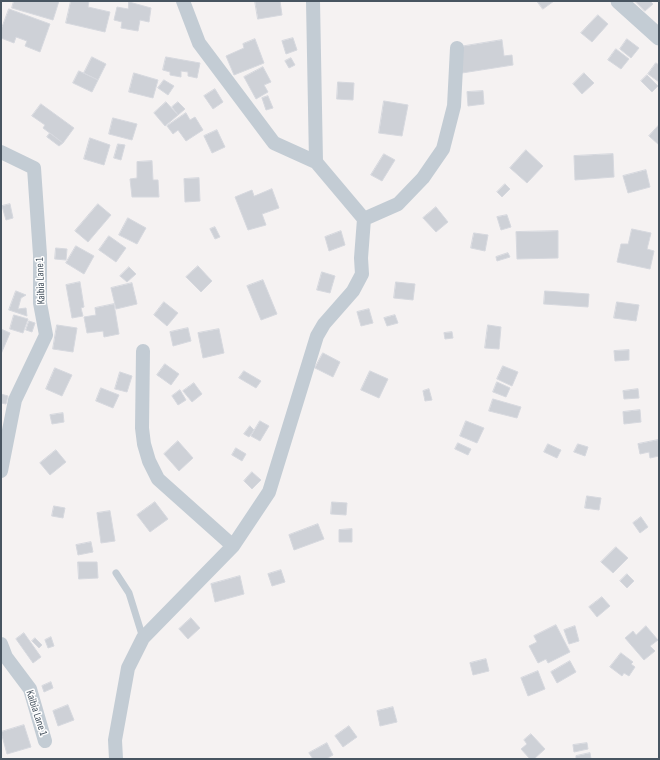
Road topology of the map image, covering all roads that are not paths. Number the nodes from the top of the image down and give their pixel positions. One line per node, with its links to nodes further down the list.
1 (183, 1): 7 (street)
2 (313, 1): 7 (street)
3 (619, 1): 4 (street)
4 (659, 37)
5 (457, 48): 8 (street)
6 (1, 152): 10 (street, Kaibia Lane 1)
7 (316, 162): 8 (street)
8 (364, 219): 11 (street)
9 (143, 351): 11 (street)
10 (1, 471)
11 (233, 546): 13 (street)
12 (116, 574): 13 (lane)
13 (143, 638): 16 (street)
14 (1, 644): 15 (street, Kaibia Lane 1)
15 (45, 741)
16 (116, 759)

